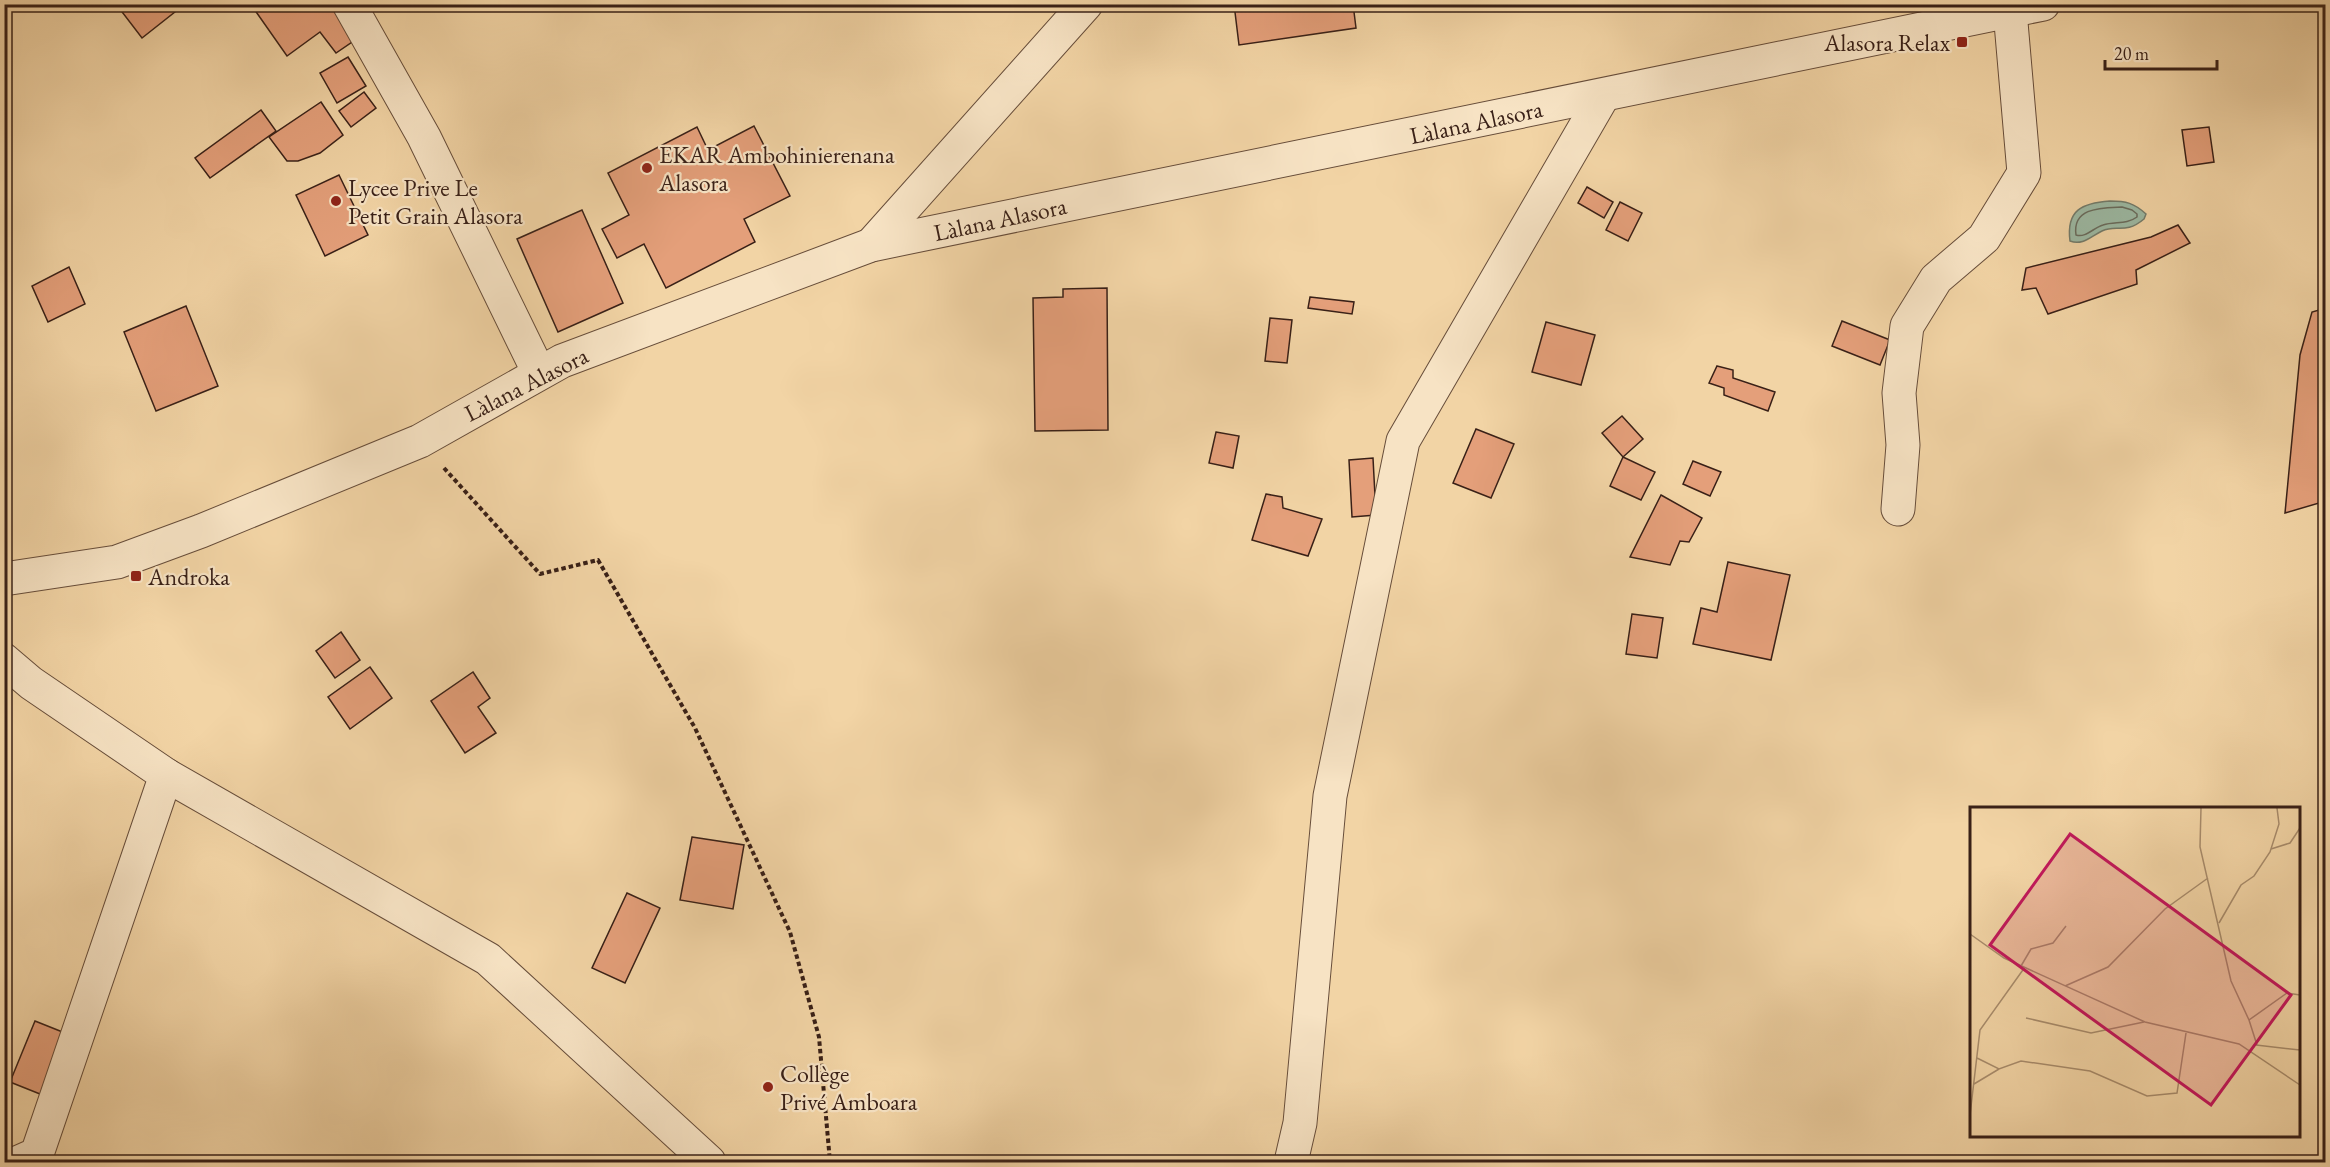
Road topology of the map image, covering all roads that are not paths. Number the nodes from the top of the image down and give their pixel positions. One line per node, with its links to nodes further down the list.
1 (349, 4): 8 (street)
2 (1086, 4): 7 (street)
3 (2043, 4): 4 (street, Làlana Alasora)
4 (2010, 11): 5 (street, Làlana Alasora); 9 (street)
5 (1976, 12): 6 (street, Làlana Alasora)
6 (1603, 96): 7 (street, Làlana Alasora); 15 (street)
7 (871, 245): 8 (street, Làlana Alasora)
8 (539, 373): 10 (street, Làlana Alasora)
9 (1898, 509)
10 (6, 584)
11 (4, 660): 12 (street)
12 (166, 775): 13 (street); 14 (street)
13 (19, 1162)
14 (710, 1162)
15 (1291, 1162)

